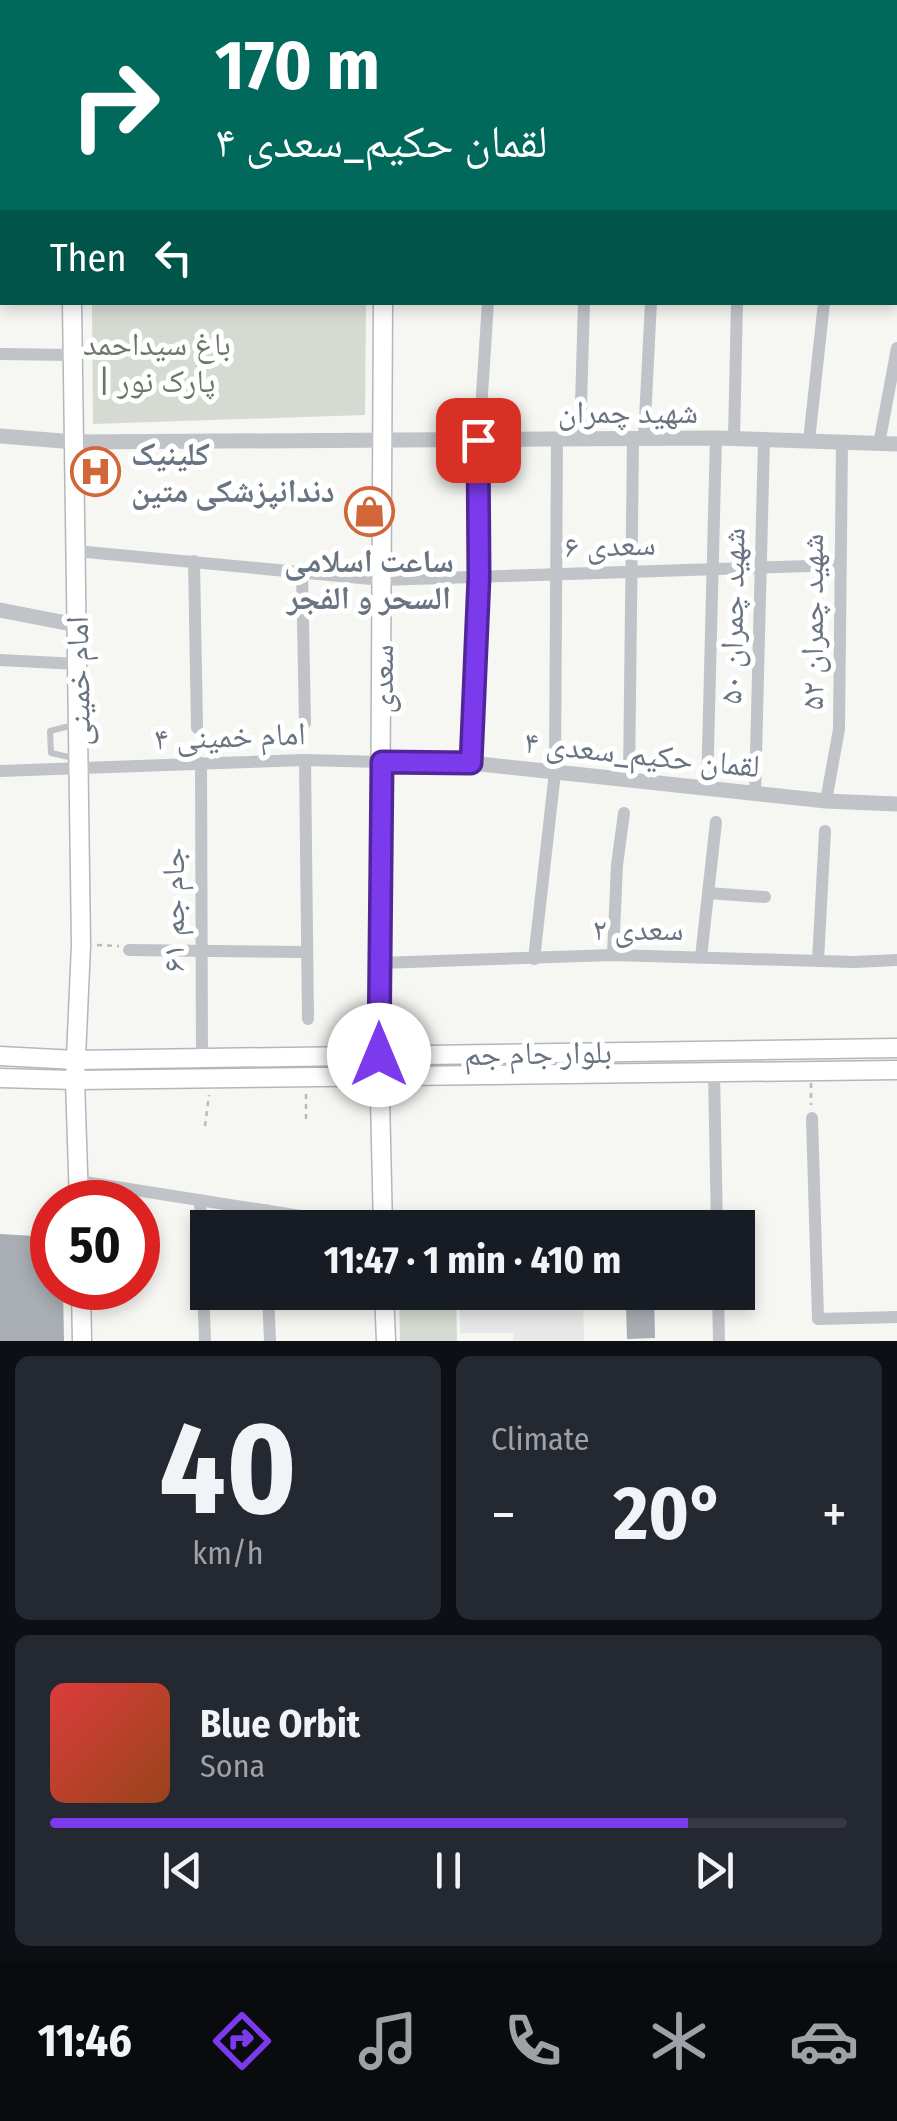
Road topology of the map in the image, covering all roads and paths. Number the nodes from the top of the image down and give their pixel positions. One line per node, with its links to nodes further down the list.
1 (72, 305): 10 (main road, امام خمینی)
2 (383, 305): 16 (main road, سعدی)
3 (488, 305): 17 (street)
4 (584, 305): 13 (street)
5 (651, 305): 14 (street)
6 (737, 305): 15 (street)
7 (824, 305): 21 (street)
8 (897, 348): 23 (street)
9 (0, 354): 10 (street)
10 (73, 355): 20 (main road, امام خمینی)
11 (0, 436): 20 (street, شهید چمران)
12 (716, 438): 14 (street, شهید چمران); 15 (street, شهید چمران); 29 (street)
13 (580, 439): 14 (street, شهید چمران); 18 (street, شهید چمران)
14 (638, 439): 31 (street)
15 (734, 439): 19 (street, شهید چمران)
16 (383, 440): 17 (street, شهید چمران); 20 (street, شهید چمران); 34 (main road, سعدی)
17 (478, 440): 18 (street, شهید چمران); 33 (street)
18 (557, 440): 32 (street)
19 (764, 440): 21 (street, شهید چمران); 28 (street, شهید چمران ۵۰)
20 (74, 442): 25 (main road, امام خمینی)
21 (809, 442): 22 (street, شهید چمران)
22 (842, 442): 23 (street, شهید چمران); 27 (street, شهید چمران ۵۲)
23 (879, 444): 24 (street, شهید چمران)
24 (897, 444)
25 (76, 551): 26 (street, سعدی ۶); 36 (main road, امام خمینی)
26 (194, 561): 30 (street, سعدی ۶); 41 (street)
27 (840, 565): 28 (street, سعدی ۶); 52 (street, شهید چمران ۵۲)
28 (761, 568): 29 (street, سعدی ۶); 51 (street, شهید چمران ۵۰)
29 (714, 569): 31 (street, سعدی ۶); 50 (street)
30 (302, 571): 34 (street, سعدی ۶); 40 (street)
31 (632, 572): 32 (street, سعدی ۶); 49 (street)
32 (556, 574): 33 (street, سعدی ۶); 48 (street)
33 (479, 577): 34 (street, سعدی ۶); 45 (street)
34 (382, 580): 43 (main road, سعدی)
35 (0, 610): 36 (street)
36 (77, 625): 38 (main road, امام خمینی)
37 (0, 660): 38 (street)
38 (78, 664): 39 (main road, امام خمینی)
39 (78, 723): 46 (main road, امام خمینی); 46 (lane)
40 (305, 723)
41 (197, 728)
42 (305, 760): 43 (street, امام خمینی ۴); 44 (street, امام خمینی ۴); 62 (street)
43 (382, 762): 45 (street, لقمان حکیم_سعدی ۴); 68 (main road, سعدی)
44 (200, 763): 46 (street, امام خمینی ۴); 61 (street, جام جم ۶۱)
45 (471, 763): 48 (street, لقمان حکیم_سعدی ۴)
46 (79, 764): 47 (street, امام خمینی ۴); 59 (main road, امام خمینی)
47 (0, 771)
48 (556, 772): 49 (street, لقمان حکیم_سعدی ۴); 65 (street)
49 (629, 780): 50 (street, لقمان حکیم_سعدی ۴)
50 (707, 789): 51 (street, لقمان حکیم_سعدی ۴)
51 (756, 793): 52 (street, لقمان حکیم_سعدی ۴)
52 (826, 801): 53 (street, لقمان حکیم_سعدی ۴)
53 (897, 804)
54 (624, 813): 63 (street)
55 (716, 822): 57 (street)
56 (825, 831): 66 (street)
57 (708, 894): 58 (street); 64 (street)
58 (766, 897)
59 (81, 945): 60 (path); 74 (main road, امام خمینی)
60 (130, 950): 61 (street)
61 (200, 951): 62 (street); 73 (street, جام جم ۶۱)
62 (308, 952): 69 (street)
63 (612, 955): 64 (street, سعدی ۲); 65 (street, سعدی ۲)
64 (702, 957): 66 (street, سعدی ۲)
65 (534, 959): 68 (street, سعدی ۲)
66 (818, 960): 67 (street, سعدی ۲)
67 (897, 960)
68 (380, 963): 71 (main road, سعدی)
69 (308, 1019)
70 (897, 1048): 71 (main road, بلوار جام جم)
71 (379, 1055): 73 (main road, بلوار جام جم); 78 (main road, سعدی)
72 (0, 1056): 74 (main road, بلوار جام جم)
73 (202, 1057): 74 (main road, بلوار جام جم)
74 (76, 1060): 82 (main road, امام خمینی)
75 (897, 1070): 76 (main road, بلوار جام جم)
76 (810, 1072): 77 (main road, بلوار جام جم); 83 (path)
77 (714, 1073): 78 (main road, بلوار جام جم); 91 (street)
78 (379, 1077): 80 (main road, بلوار جام جم); 90 (main road)
79 (0, 1078): 82 (main road, بلوار جام جم)
80 (305, 1078): 81 (main road, بلوار جام جم); 84 (path)
81 (211, 1079): 82 (main road, بلوار جام جم); 85 (path)
82 (76, 1080): 86 (main road)
83 (812, 1118): 96 (street)
84 (306, 1123)
85 (205, 1126)
86 (78, 1180)
87 (160, 1194): 88 (street)
88 (200, 1200): 89 (street); 98 (street)
89 (266, 1210)
90 (380, 1210)
91 (717, 1210)
92 (81, 1310): 97 (main road)
93 (269, 1310): 99 (street)
94 (385, 1310): 100 (main road)
95 (718, 1310): 101 (street)
96 (897, 1317)
97 (82, 1341)
98 (205, 1341)
99 (270, 1341)
100 (386, 1341)
101 (719, 1341)

